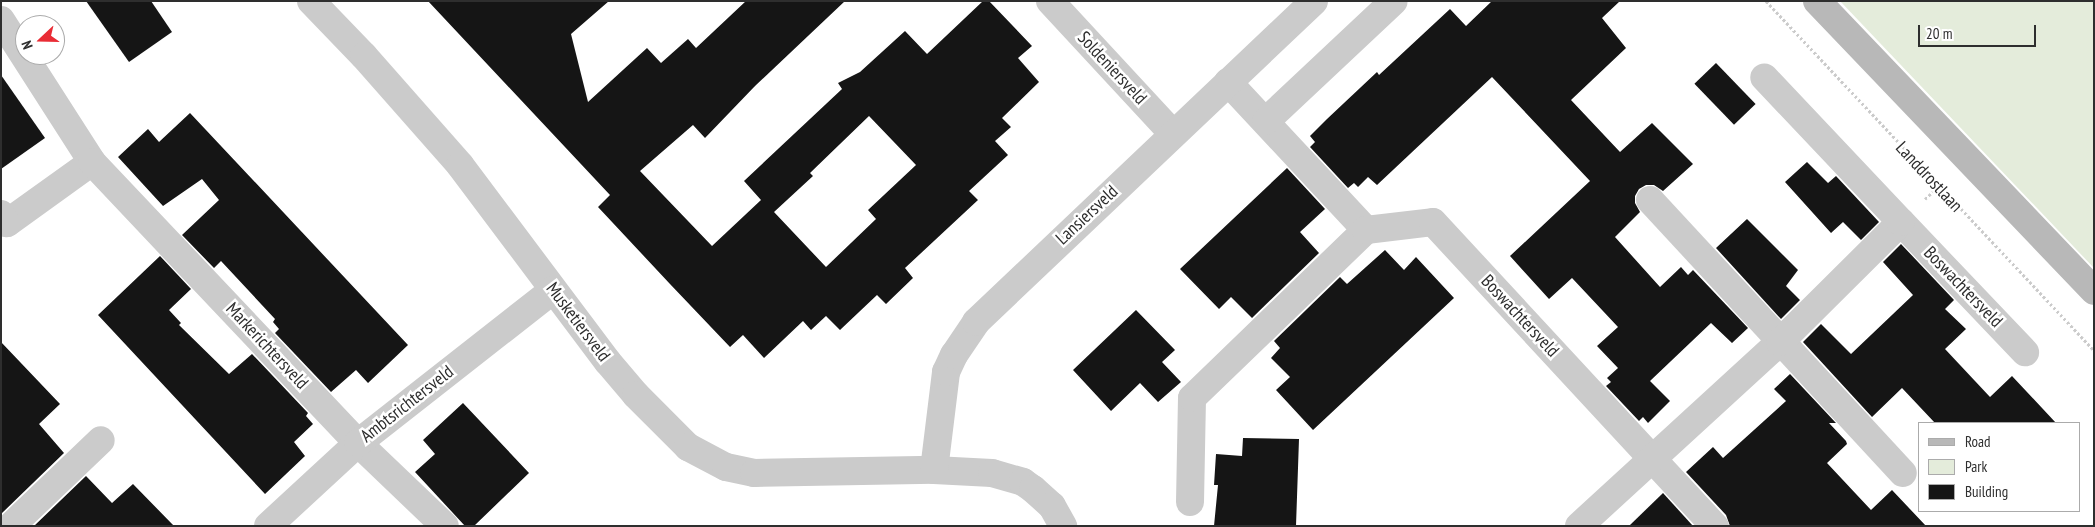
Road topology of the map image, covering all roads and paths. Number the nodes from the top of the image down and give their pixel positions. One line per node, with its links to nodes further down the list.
1 (310, 1): 17 (street, Musketiersveld)
2 (1050, 1): 11 (street, Soldeniersveld)
3 (1314, 1): 9 (street, Lansiersveld)
4 (1394, 1): 10 (street)
5 (1766, 1): 20 (path, Landdrostlaan)
6 (1817, 1): 18 (street)
7 (1, 20): 12 (street, Markerichtersveld)
8 (1764, 77): 15 (street, Boswachtersveld)
9 (1228, 82): 10 (street); 11 (street, Lansiersveld)
10 (1266, 121): 16 (street)
11 (1173, 134): 25 (street, Lansiersveld)
12 (92, 162): 14 (street); 23 (street, Markerichtersveld)
13 (1650, 200): 19 (street)
14 (1, 214)
15 (1901, 222): 19 (street); 21 (street, Boswachtersveld)
16 (1366, 230): 24 (street, Boswachtersveld); 27 (street)
17 (553, 290): 23 (street, Ambtsrichtersveld); 25 (street, Musketiersveld)
18 (2094, 291)
19 (1780, 342): 24 (street); 26 (street)
20 (2094, 350)
21 (2025, 352)
22 (101, 440): 28 (street)
23 (358, 442): 29 (street, Ambtsrichtersveld); 30 (street, Markerichtersveld)
24 (1653, 459): 32 (street); 33 (street, Boswachtersveld)
25 (934, 470): 31 (street, Musketiersveld)
26 (1903, 472)
27 (1190, 502)
28 (11, 526)
29 (268, 526)
30 (446, 526)
31 (1063, 526)
32 (1579, 526)
33 (1715, 526)

